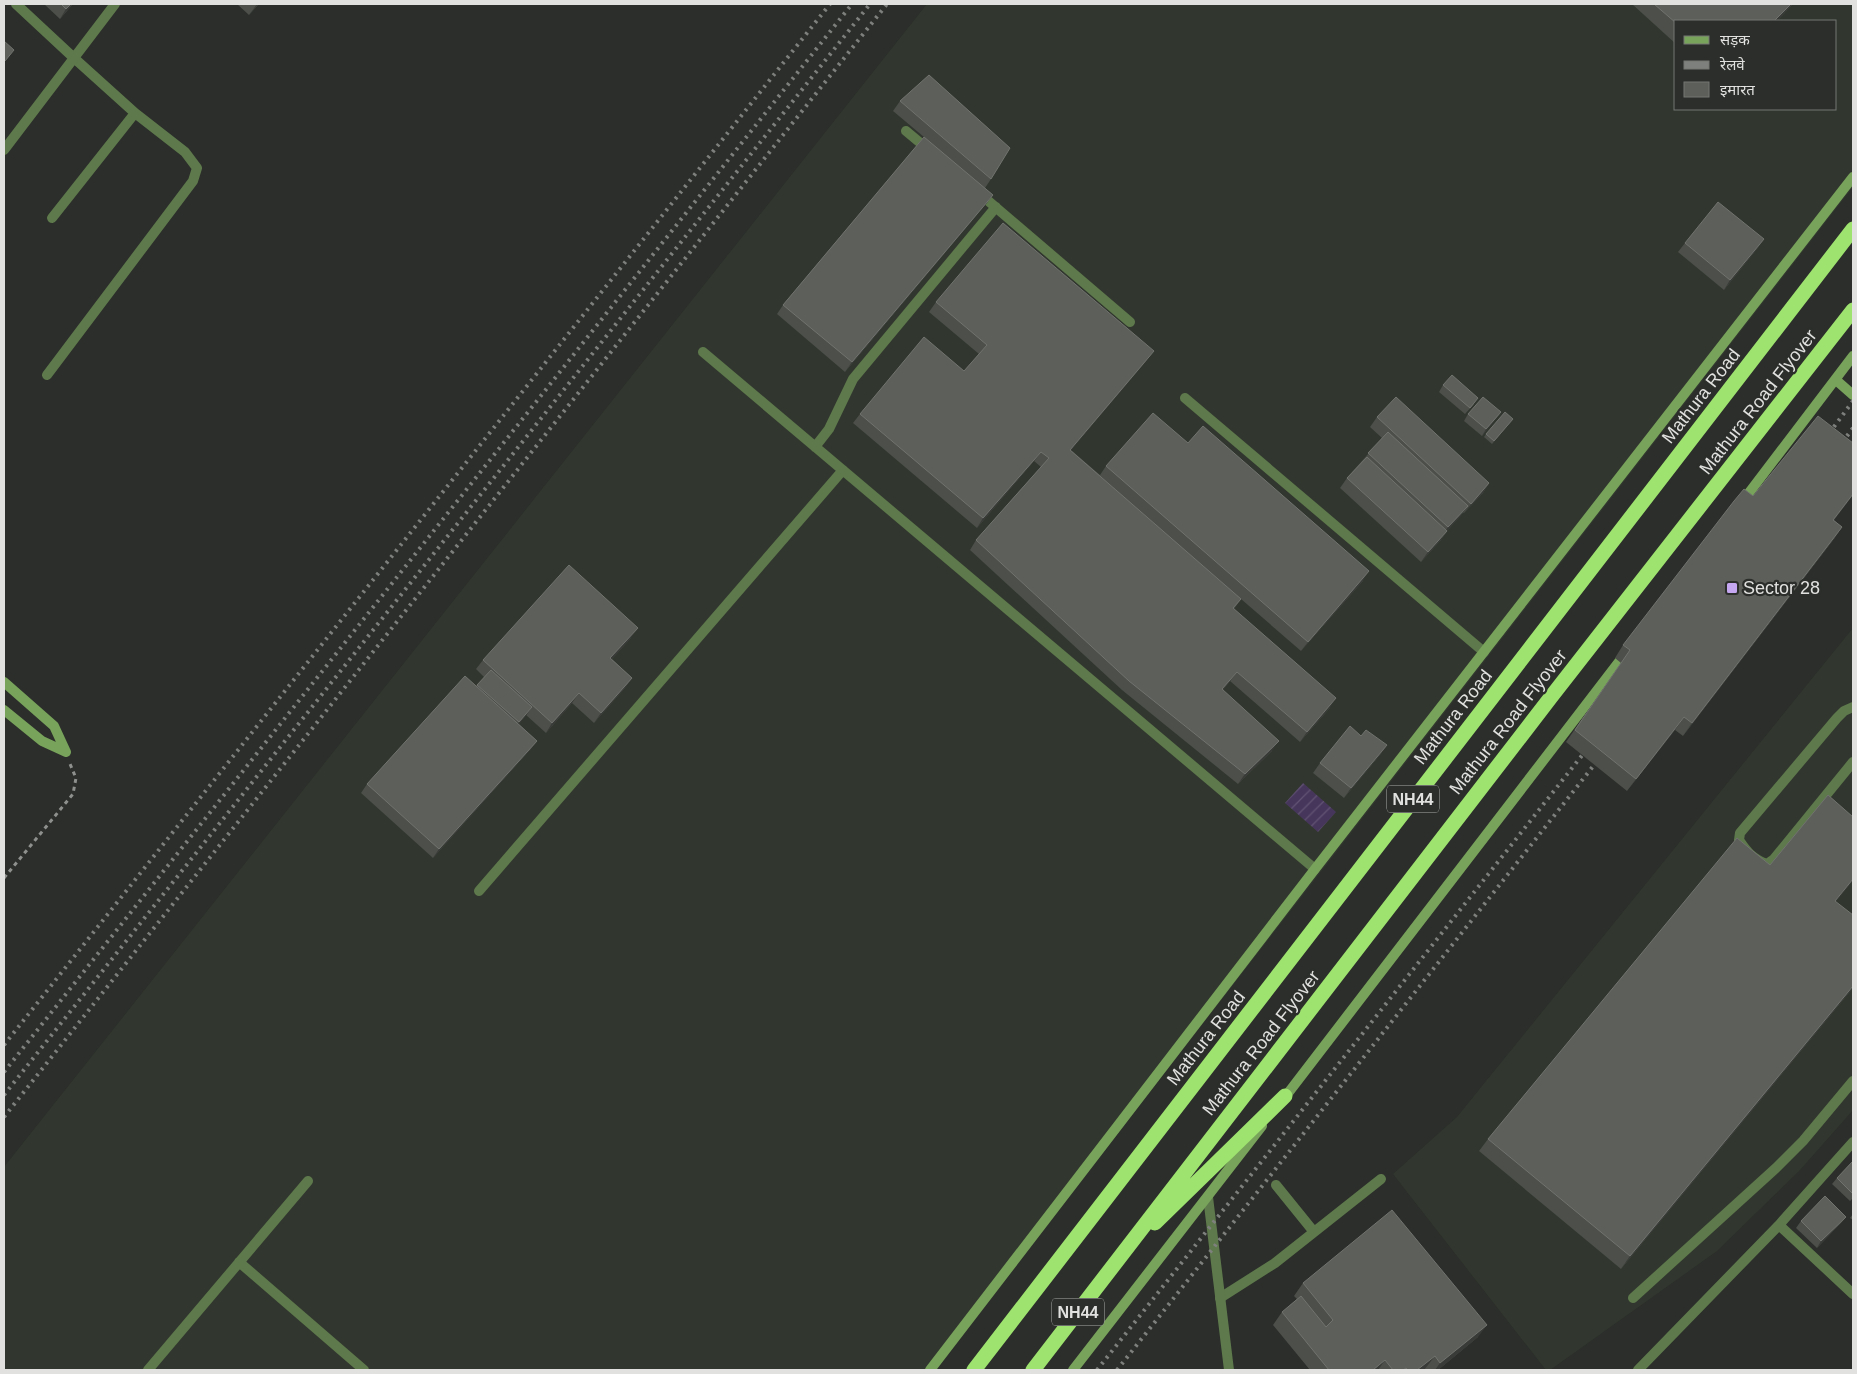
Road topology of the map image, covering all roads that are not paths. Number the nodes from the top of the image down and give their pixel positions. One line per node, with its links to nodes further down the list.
1 (16, 4): 3 (street)
2 (115, 4): 3 (street)
3 (74, 58): 4 (street); 6 (street)
4 (136, 113): 11 (street); 17 (street)
5 (906, 131): 7 (street)
6 (4, 150)
7 (936, 156)
8 (1853, 177): 25 (main road)
9 (973, 188): 10 (street)
10 (996, 207): 14 (street); 21 (street)
11 (52, 218)
12 (1853, 229): 49 (highway, Mathura Road / NH44)
13 (1853, 310): 41 (highway, Mathura Road Flyover / NH44)
14 (1130, 322)
15 (703, 352): 21 (street)
16 (1853, 356): 18 (main road)
17 (47, 375)
18 (1836, 380): 19 (main road); 23 (main road)
19 (1853, 395)
20 (1185, 398): 25 (street)
21 (815, 447): 22 (street)
22 (843, 470): 30 (street); 31 (street)
23 (1732, 514)
24 (1636, 640): 33 (main road)
25 (1484, 652): 30 (main road)
26 (4, 682): 28 (main road)
27 (1853, 707): 29 (street)
28 (4, 710)
29 (1853, 762)
30 (1315, 869): 48 (main road)
31 (479, 891)
32 (1853, 1081): 45 (street)
33 (1285, 1096): 38 (main road); 41 (highway)
34 (1853, 1142): 39 (street)
35 (1381, 1179): 40 (street)
36 (308, 1181): 42 (street)
37 (1276, 1185): 40 (street)
38 (1208, 1197): 44 (street); 51 (main road)
39 (1778, 1225): 43 (street); 53 (street)
40 (1314, 1232): 44 (street)
41 (1123, 1253): 50 (highway, NH44)
42 (239, 1262): 46 (street); 47 (street)
43 (1853, 1294)
44 (1220, 1298): 52 (street)
45 (1633, 1298)
46 (148, 1370)
47 (364, 1370)
48 (930, 1370)
49 (974, 1370)
50 (1033, 1370)
51 (1073, 1370)
52 (1229, 1370)
53 (1638, 1370)

